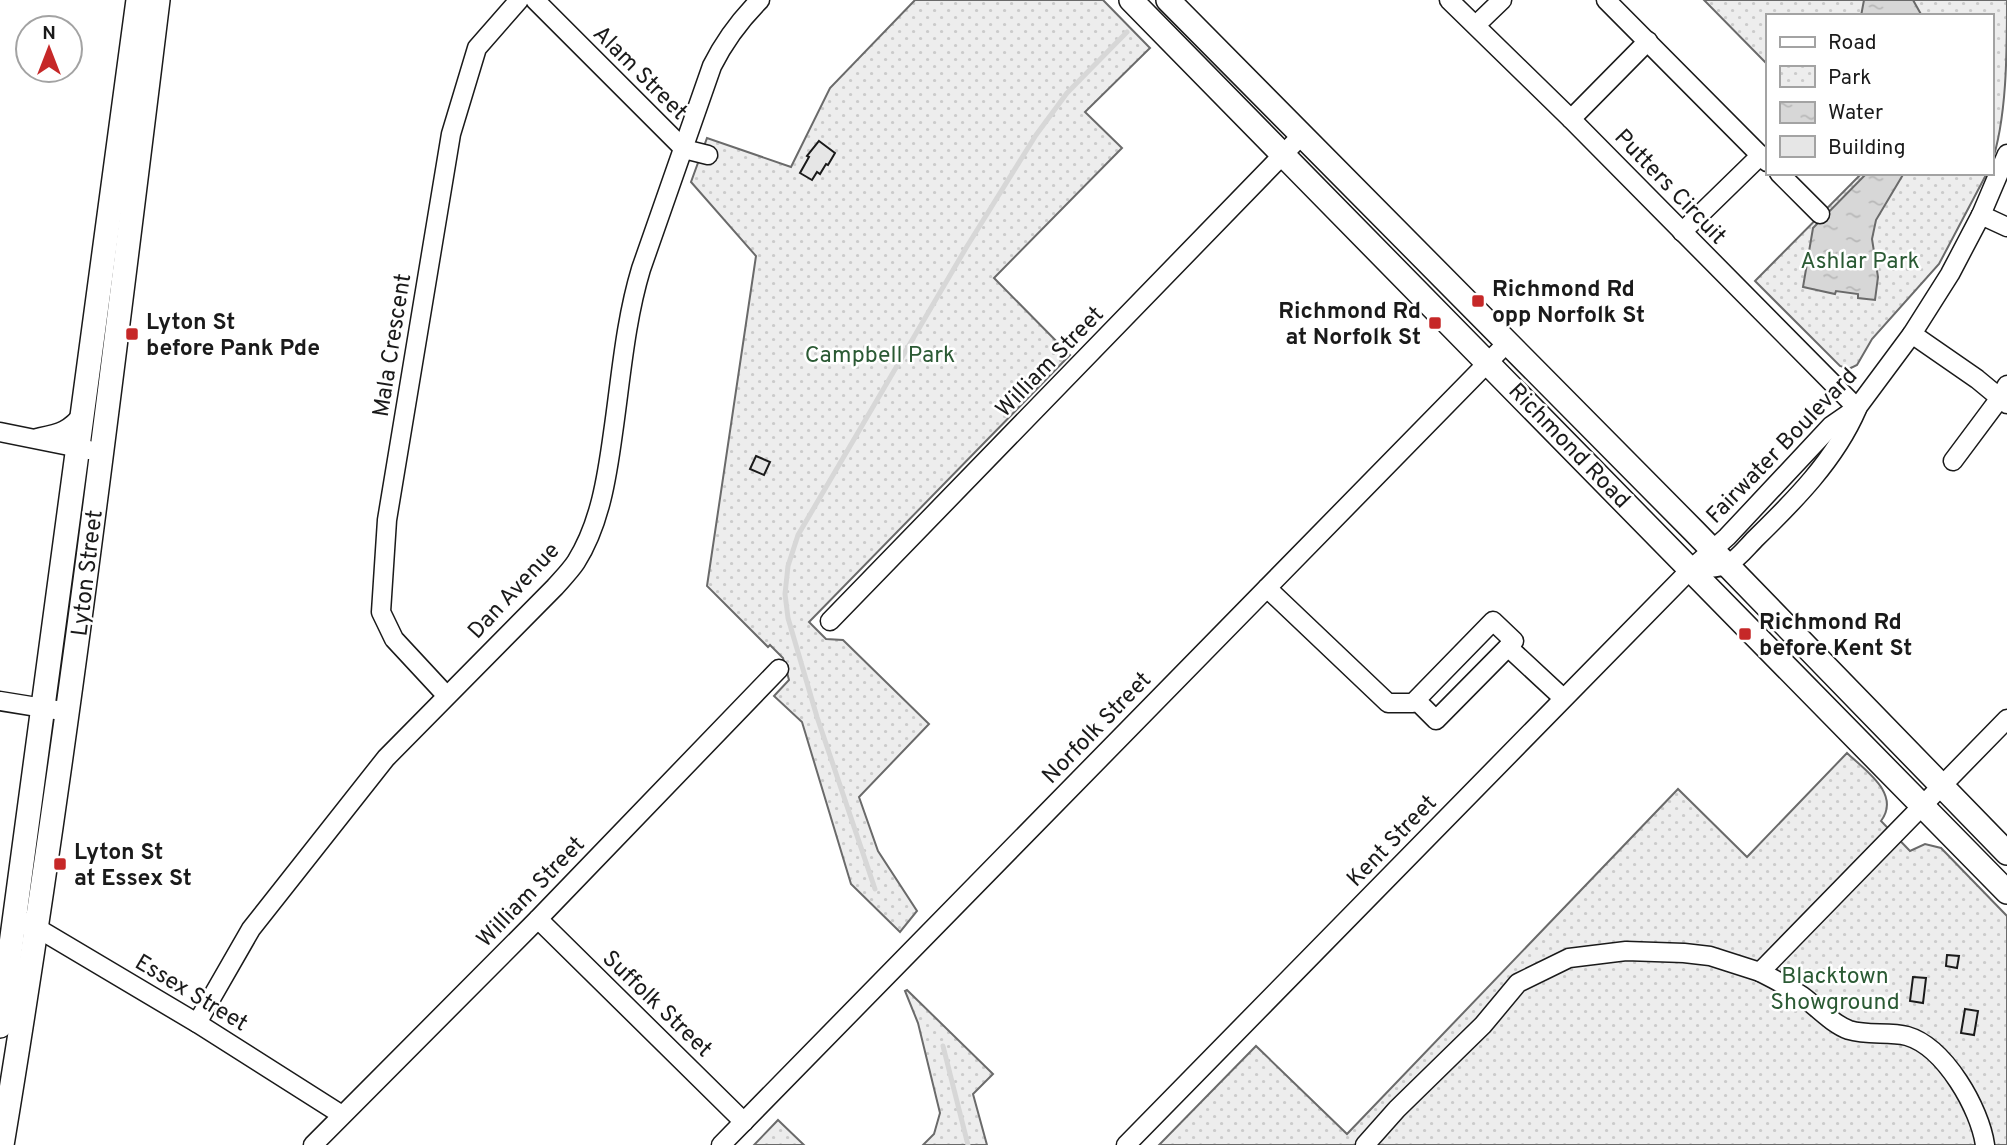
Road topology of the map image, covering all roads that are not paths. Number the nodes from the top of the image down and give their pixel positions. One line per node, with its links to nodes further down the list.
1 (519, 0): 40 (street, Mala Crescent)
2 (535, 0): 14 (street, Alam Street)
3 (760, 0): 14 (street, Dan Avenue)
4 (1130, 0): 17 (main road, Richmond Road)
5 (1168, 0): 13 (main road, Richmond Road)
6 (1449, 0): 10 (street, Putters Circuit)
7 (1502, 0): 10 (street)
8 (1606, 0): 11 (street)
9 (149, 1): 29 (main road, Lyton Street); 32 (main road, Lyton Street)
10 (1476, 25): 12 (street, Putters Circuit)
11 (1647, 41): 12 (street); 18 (street)
12 (1571, 119): 23 (street, Putters Circuit)
13 (1302, 135): 17 (street, William Street); 25 (main road, Richmond Road)
14 (684, 149): 16 (street); 40 (street, Dan Avenue)
15 (2007, 154): 21 (street, Fairwater Boulevard)
16 (708, 155)
17 (1283, 155): 26 (main road, Richmond Road); 37 (street, William Street)
18 (1764, 158): 23 (street)
19 (1781, 175): 20 (street)
20 (1820, 214)
21 (1981, 215): 22 (street); 24 (street, Fairwater Boulevard)
22 (2007, 227)
23 (1682, 232): 28 (street, Putters Circuit)
24 (1912, 334): 27 (street); 28 (street, Fairwater Boulevard)
25 (1507, 343): 26 (street, Norfolk Street); 34 (main road, Richmond Road)
26 (1488, 362): 35 (main road, Richmond Road); 36 (street, Norfolk Street)
27 (2005, 396): 33 (street)
28 (1857, 408): 34 (street, Fairwater Boulevard)
29 (84, 413): 31 (street); 32 (main road, Lyton Street)
30 (0, 432): 31 (street)
31 (37, 438): 32 (street)
32 (90, 450): 44 (main road, Lyton Street); 45 (main road, Lyton Street)
33 (1953, 461)
34 (1719, 557): 35 (street, Fairwater Boulevard); 47 (main road, Richmond Road)
35 (1690, 569): 41 (street, Kent Street); 48 (main road, Richmond Road)
36 (1267, 588): 42 (street); 58 (street, Norfolk Street)
37 (830, 621)
38 (1508, 647): 41 (street); 42 (street); 42 (street)
39 (779, 669): 52 (street, William Street)
40 (446, 695): 55 (street, Dan Avenue)
41 (1563, 698): 62 (street, Kent Street)
42 (1416, 700)
43 (0, 701): 44 (street)
44 (43, 708): 45 (street); 51 (main road, Lyton Street)
45 (68, 712): 53 (main road, Lyton Street)
46 (2007, 719): 47 (street)
47 (1941, 785): 48 (street); 49 (main road, Richmond Road)
48 (1922, 805): 50 (main road, Richmond Road); 54 (street)
49 (2007, 853)
50 (2007, 892)
51 (15, 915): 53 (street, Essex Street); 56 (main road, Lyton Street)
52 (538, 919): 57 (street, William Street); 58 (street, Suffolk Street)
53 (38, 928): 55 (street, Essex Street); 59 (main road, Lyton Street)
54 (1760, 972): 63 (street); 64 (street)
55 (197, 1023): 57 (street, Essex Street)
56 (0, 1027)
57 (342, 1115): 60 (street, William Street)
58 (744, 1122): 61 (street, Norfolk Street)
59 (2, 1145)
60 (313, 1145)
61 (721, 1145)
62 (1126, 1145)
63 (1365, 1145)
64 (1985, 1145)

